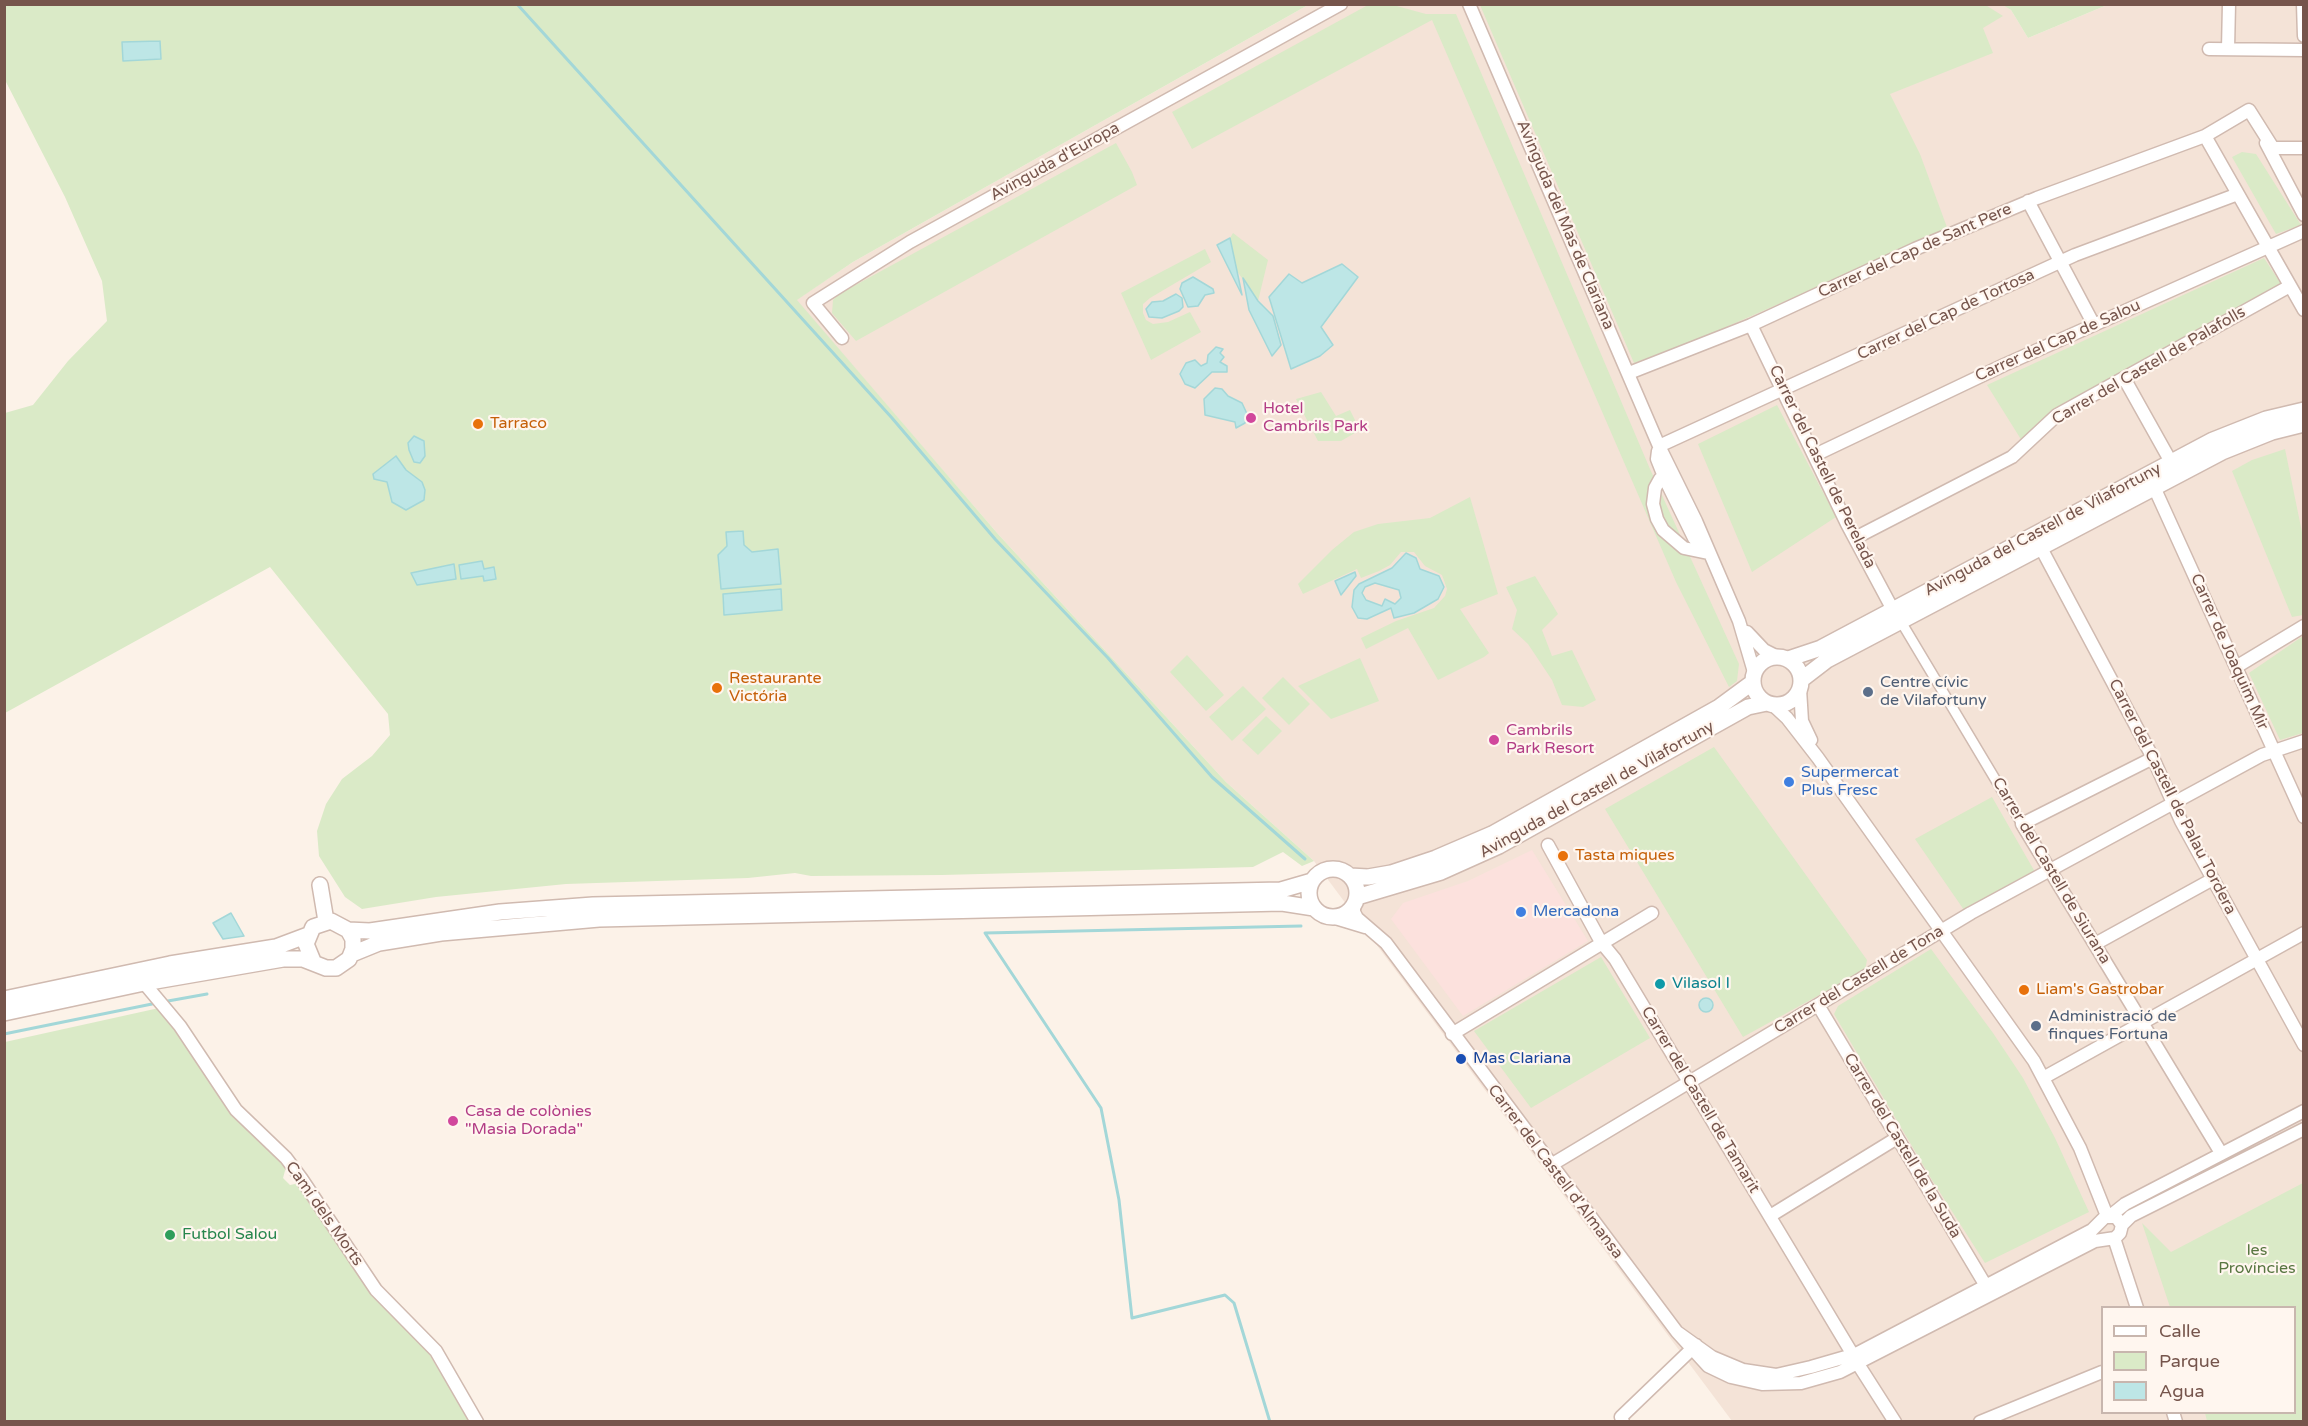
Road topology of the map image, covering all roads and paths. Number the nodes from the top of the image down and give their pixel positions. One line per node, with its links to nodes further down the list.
1 (1341, 4): 22 (street, Avinguda d'Europa)
2 (1469, 4): 23 (street, Avinguda del Mas de Clariana)
3 (2229, 4): 7 (street)
4 (2303, 4): 5 (street)
5 (2304, 36)
6 (2209, 49): 7 (street)
7 (2228, 49): 8 (street)
8 (2304, 50)
9 (2249, 110): 10 (street, Carrer del Cap de Sant Pere); 11 (street); 14 (street)
10 (2205, 136): 12 (street); 13 (street, Carrer del Cap de Sant Pere)
11 (2304, 148)
12 (2238, 194): 16 (street); 17 (street, Carrer del Cap de Tortosa)
13 (2028, 201): 17 (street); 20 (street, Carrer del Cap de Sant Pere)
14 (2304, 214)
15 (2304, 231): 16 (street, Carrer del Cap de Salou)
16 (2268, 247): 18 (street); 21 (street, Carrer del Cap de Salou)
17 (2061, 262): 21 (street); 25 (street, Carrer del Cap de Tortosa)
18 (2290, 286): 19 (street); 24 (street, Carrer del Castell de Palafolls)
19 (2304, 310)
20 (1751, 325): 23 (street, Carrer del Cap de Sant Pere); 25 (street, Carrer del Castell de Perelada)
21 (2094, 325): 29 (street, Carrer del Cap de Salou)
22 (842, 338)
23 (1629, 373): 28 (street, Avinguda del Mas de Clariana)
24 (2124, 378): 30 (street); 34 (street, Carrer del Castell de Palafolls)
25 (1783, 390): 28 (street, Carrer del Cap de Tortosa); 29 (street, Carrer del Castell de Perelada)
26 (2304, 410): 30 (street, Avinguda del Castell de Vilafortuny)
27 (2304, 424): 32 (street, Avinguda del Castell de Vilafortuny)
28 (1659, 446): 31 (street, Avinguda del Mas de Clariana); 33 (street, Avinguda del Mas de Clariana)
29 (1815, 455): 34 (street, Carrer del Castell de Perelada)
30 (2171, 462): 37 (street, Avinguda del Castell de Vilafortuny)
31 (1665, 479): 33 (street, Avinguda del Mas de Clariana); 36 (street, Avinguda del Mas de Clariana); 36 (street)
32 (2154, 487): 35 (street, Avinguda del Castell de Vilafortuny); 41 (street, Carrer de Joaquim Mir)
33 (1696, 521): 36 (street, Avinguda del Mas de Clariana)
34 (1855, 538): 37 (street, Carrer del Castell de Perelada)
35 (2041, 548): 37 (street, Avinguda del Castell de Vilafortuny); 48 (street, Carrer del Castell de Palau Tordera)
36 (1708, 553): 38 (street, Avinguda del Mas de Clariana)
37 (1897, 615): 40 (street, Avinguda del Castell de Vilafortuny); 43 (street, Avinguda del Castell de Vilafortuny); 51 (street, Carrer del Castell de Siurana)
38 (1739, 621): 40 (street, Avinguda del Mas de Clariana); 42 (street, Avinguda del Mas de Clariana)
39 (2304, 626): 41 (street)
40 (1783, 658): 42 (street); 43 (street)
41 (2236, 668): 46 (street, Carrer de Joaquim Mir)
42 (1754, 677): 44 (street); 54 (street, Avinguda del Castell de Vilafortuny)
43 (1801, 684): 44 (street); 47 (street)
44 (1770, 704): 47 (street); 58 (street, Avinguda del Castell de Vilafortuny)
45 (2304, 741): 46 (street, Carrer del Castell de Tona)
46 (2274, 751): 49 (street, Carrer del Castell de Tona); 50 (street, Carrer de Joaquim Mir)
47 (1818, 758): 65 (street)
48 (2153, 758): 49 (street, Carrer del Castell de Palau Tordera); 51 (street)
49 (2173, 805): 53 (street, Carrer del Castell de Tona); 55 (street, Carrer del Castell de Palau Tordera)
50 (2304, 817)
51 (2022, 824): 53 (street, Carrer del Castell de Siurana)
52 (1548, 845): 68 (street, Carrer del Castell de Tamarit)
53 (2051, 870): 65 (street, Carrer del Castell de Tona); 69 (street, Carrer del Castell de Siurana)
54 (1350, 876): 56 (street); 58 (street)
55 (2213, 879): 69 (street); 71 (street, Carrer del Castell de Palau Tordera)
56 (1312, 881): 59 (street); 64 (street)
57 (320, 885): 62 (street)
58 (1355, 901): 61 (street); 63 (street, Carrer del Castell d'Almansa)
59 (1314, 908): 61 (street); 70 (street)
60 (1652, 913): 68 (street)
61 (1332, 917): 63 (street, Carrer del Castell d'Almansa)
62 (326, 921): 64 (street); 67 (street)
63 (1366, 927): 78 (street, Carrer del Castell d'Almansa)
64 (348, 930): 70 (street)
65 (1942, 931): 75 (street, Carrer del Castell de Tona); 80 (street)
66 (2304, 933): 71 (street)
67 (308, 935): 72 (street); 74 (street)
68 (1601, 942): 78 (street); 81 (street, Carrer del Castell de Tamarit)
69 (2095, 944): 77 (street, Carrer del Castell de Siurana)
70 (352, 954): 72 (street)
71 (2256, 960): 77 (street); 79 (street, Carrer del Castell de Palau Tordera)
72 (313, 961): 73 (street)
73 (144, 983): 76 (street); 96 (street, Camí dels Morts)
74 (4, 999)
75 (1818, 1005): 81 (street, Carrer del Castell de Tona); 84 (street, Carrer del Castell de la Suda)
76 (4, 1013)
77 (2143, 1022): 80 (street); 85 (street, Carrer del Castell de Siurana)
78 (1452, 1034): 86 (street, Carrer del Castell d'Almansa)
79 (2304, 1045)
80 (2043, 1078): 88 (street)
81 (1689, 1082): 86 (street, Carrer del Castell de Tona); 87 (street, Carrer del Castell de Tamarit)
82 (2304, 1111): 85 (street, Carrer del Castell d'Almansa)
83 (2304, 1129): 89 (street)
84 (1897, 1138): 87 (street); 91 (street, Carrer del Castell de la Suda)
85 (2222, 1153): 88 (street, Carrer del Castell d'Almansa)
86 (1551, 1165): 93 (street, Carrer del Castell d'Almansa)
87 (1770, 1216): 94 (street, Carrer del Castell de Tamarit)
88 (2105, 1218): 89 (street); 90 (street); 91 (street, Carrer del Castell d'Almansa)
89 (2122, 1225): 90 (street)
90 (2109, 1238): 92 (street); 94 (street, Carrer del Castell d'Almansa)
91 (1986, 1286): 94 (street, Carrer del Castell d'Almansa)
92 (2136, 1306)
93 (1694, 1347): 94 (street, Carrer del Castell d'Almansa); 97 (street)
94 (1856, 1359): 98 (street, Carrer del Castell de Tamarit)
95 (2101, 1373): 99 (street)
96 (477, 1422)
97 (1623, 1422)
98 (1895, 1422)
99 (1980, 1422)

